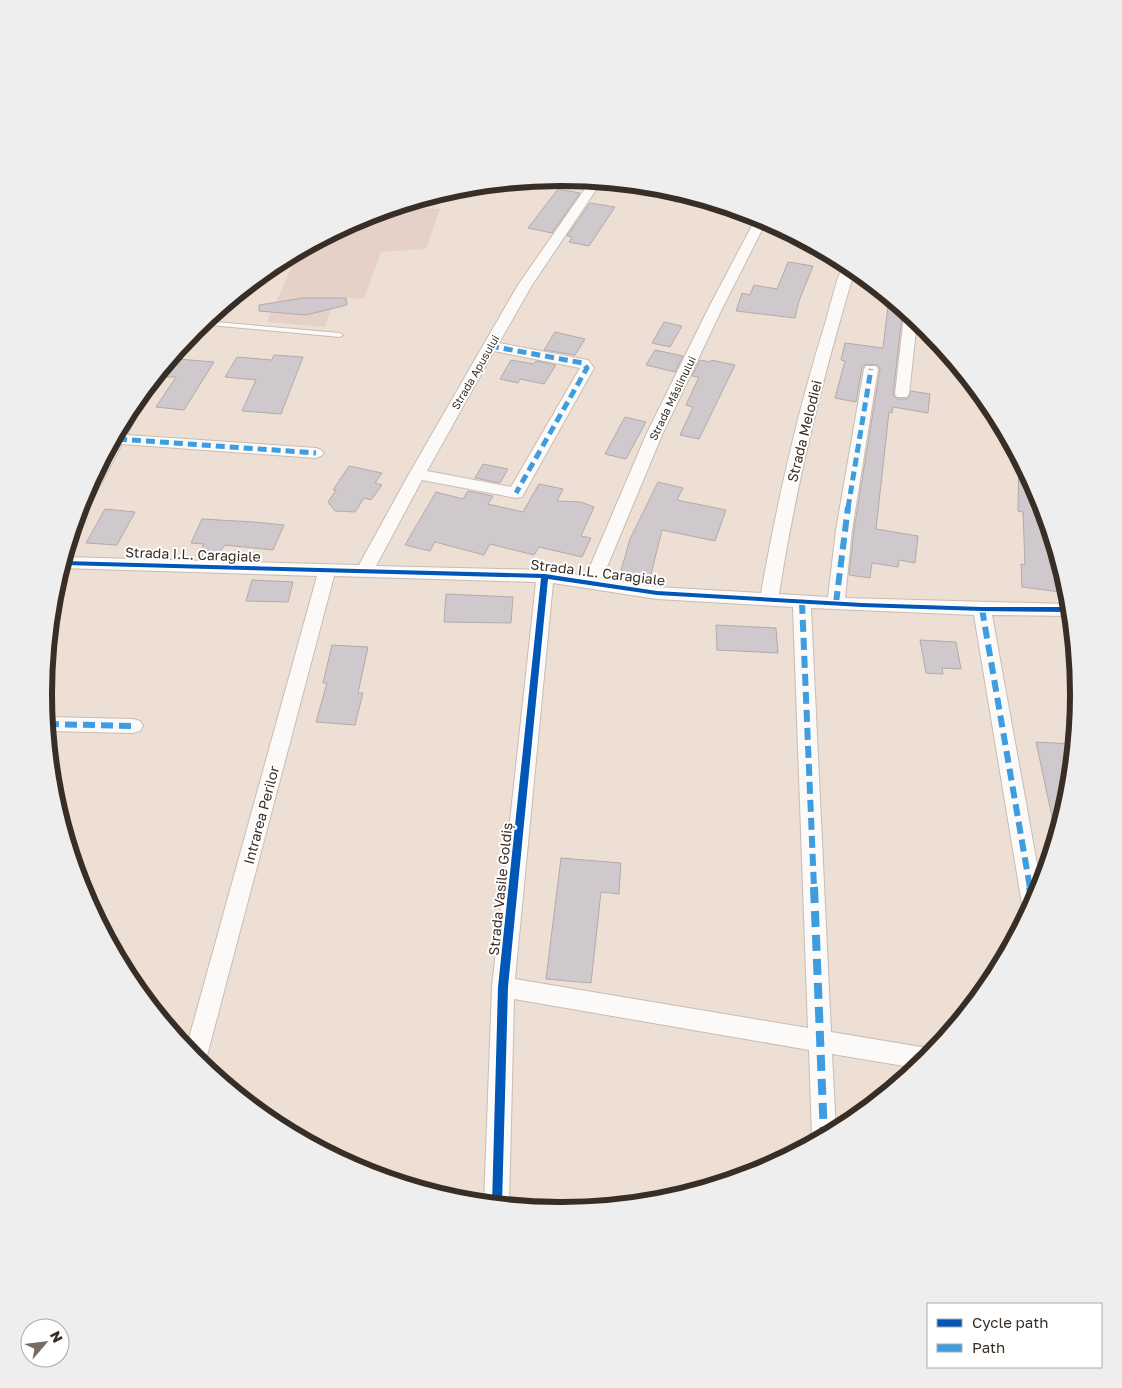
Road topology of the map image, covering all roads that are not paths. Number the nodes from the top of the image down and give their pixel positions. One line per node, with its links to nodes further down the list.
1 (592, 187): 7 (street, Strada Apusului)
2 (758, 225): 17 (street, Strada Măslinului)
3 (847, 274): 18 (street, Strada Melodiei)
4 (212, 324): 6 (lane)
5 (910, 324): 9 (street)
6 (340, 335)
7 (490, 346): 12 (street, Strada Apusului); 12 (street)
8 (871, 368): 20 (street)
9 (902, 394)
10 (121, 439): 11 (street)
11 (316, 453)
12 (417, 474): 15 (street, Strada Apusului)
13 (70, 563): 14 (street, Strada I.L. Caragiale)
14 (327, 571): 15 (street, Strada I.L. Caragiale); 28 (street, Intrarea Perilor)
15 (364, 572): 16 (street, Strada I.L. Caragiale)
16 (546, 576): 17 (street, Strada I.L. Caragiale); 26 (street, Strada Vasile Goldiș)
17 (592, 582): 18 (street, Strada I.L. Caragiale)
18 (770, 600): 19 (street, Strada I.L. Caragiale)
19 (802, 602): 20 (street, Strada I.L. Caragiale); 27 (street)
20 (836, 603): 21 (street, Strada I.L. Caragiale)
21 (982, 609): 22 (street, Strada I.L. Caragiale); 25 (street)
22 (1062, 610)
23 (54, 724): 24 (street)
24 (132, 726)
25 (1031, 890)
26 (503, 987): 27 (street); 31 (street, Strada Vasile Goldiș)
27 (819, 1042): 29 (street); 30 (street)
28 (197, 1050)
29 (917, 1057)
30 (824, 1129)
31 (497, 1198)

